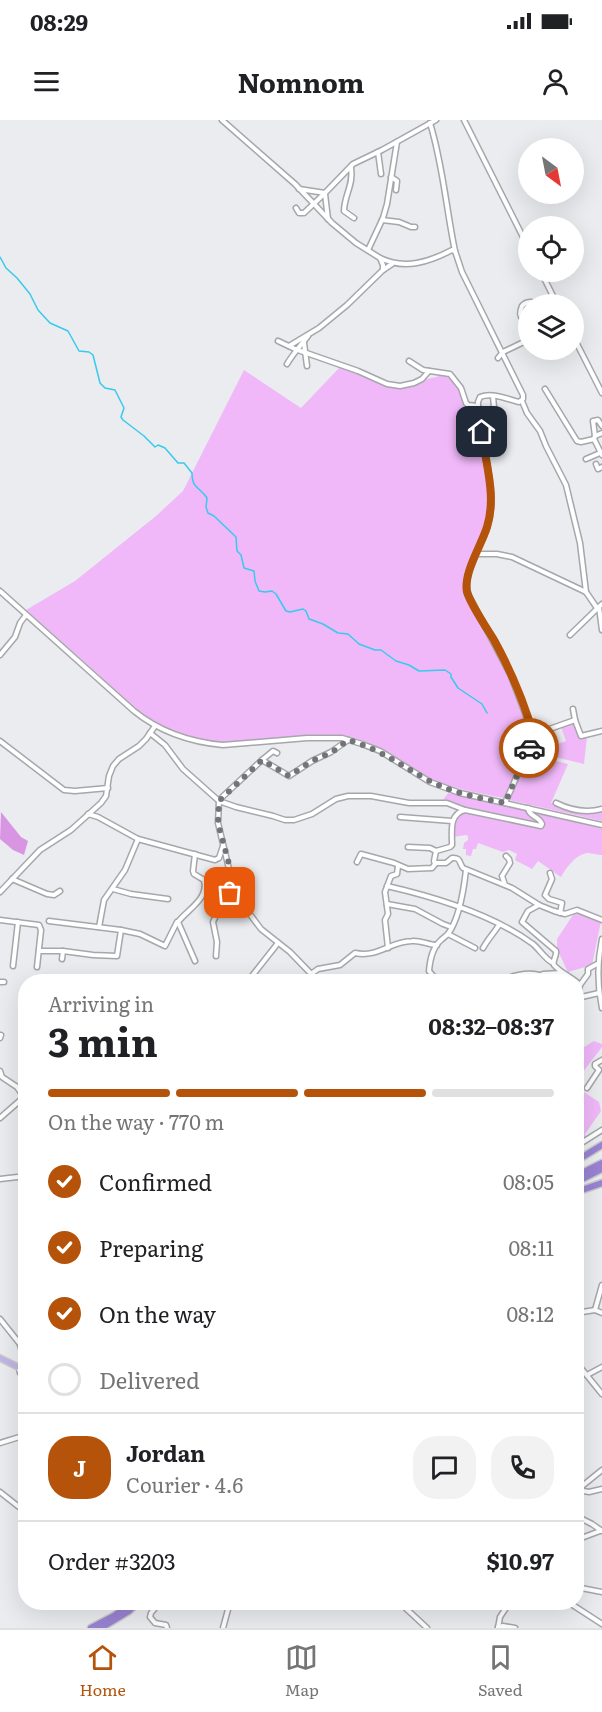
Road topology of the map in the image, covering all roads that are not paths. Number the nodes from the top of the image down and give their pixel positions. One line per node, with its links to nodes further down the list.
1 (222, 120): 10 (street)
2 (436, 120): 4 (street)
3 (464, 120): 19 (street)
4 (430, 123): 5 (street); 21 (street)
5 (397, 142): 6 (street); 9 (street)
6 (378, 152): 7 (street); 8 (street)
7 (351, 168): 12 (street); 15 (street)
8 (381, 174)
9 (392, 177): 11 (street); 17 (street)
10 (299, 189): 12 (street); 13 (street)
11 (396, 190)
12 (325, 193): 13 (street); 16 (street)
13 (314, 204): 14 (street); 16 (street)
14 (296, 208)
15 (354, 218)
16 (328, 220): 20 (street)
17 (382, 220): 18 (street); 20 (street)
18 (415, 227)
19 (518, 227)
20 (368, 250): 22 (street)
21 (455, 251): 23 (street); 32 (street)
22 (380, 258): 23 (street); 24 (street)
23 (392, 264): 24 (street)
24 (382, 270): 25 (street)
25 (309, 335): 27 (street); 29 (street)
26 (278, 341): 29 (street)
27 (304, 342): 30 (street); 31 (street)
28 (518, 345): 32 (street)
29 (289, 346): 30 (street)
30 (297, 350): 31 (street); 36 (street)
31 (305, 352): 37 (street); 38 (street)
32 (503, 352): 33 (street); 42 (street)
33 (498, 358)
34 (584, 358): 40 (street)
35 (409, 361): 38 (street)
36 (287, 364)
37 (306, 366)
38 (429, 371): 43 (street)
39 (545, 389): 48 (street)
40 (602, 393)
41 (493, 396): 42 (street); 43 (street); 44 (street)
42 (522, 400): 56 (street)
43 (478, 406): 54 (street)
44 (494, 414): 45 (street); 49 (street)
45 (501, 414)
46 (602, 426): 48 (street)
47 (602, 433): 48 (street)
48 (595, 438): 50 (street)
49 (498, 452)
50 (601, 454): 51 (street)
51 (587, 457)
52 (596, 464): 53 (street)
53 (602, 467)
54 (476, 554): 56 (street); 67 (street)
55 (0, 591): 58 (street)
56 (586, 592): 57 (street)
57 (599, 606): 59 (street); 60 (street)
58 (26, 615): 61 (street); 64 (street)
59 (602, 630)
60 (570, 635)
61 (0, 655)
62 (573, 709): 63 (street)
63 (575, 720): 65 (street); 67 (street)
64 (155, 726): 66 (street); 68 (street)
65 (602, 731)
66 (150, 733): 72 (street); 73 (street)
67 (534, 737): 74 (street)
68 (348, 740): 71 (street); 74 (street)
69 (0, 741): 72 (street)
70 (277, 753): 71 (street)
71 (262, 760): 73 (street)
72 (108, 788): 79 (street)
73 (219, 801): 78 (street); 84 (street)
74 (505, 803): 76 (street)
75 (556, 803): 77 (street)
76 (528, 808): 78 (street); 82 (street)
77 (602, 809)
78 (465, 810): 81 (street)
79 (88, 814): 83 (street); 94 (street)
80 (400, 817): 81 (street)
81 (452, 821): 86 (street)
82 (602, 825)
83 (138, 839): 87 (street); 98 (street)
84 (224, 845): 87 (street); 95 (street)
85 (408, 847): 86 (street)
86 (436, 851): 90 (street)
87 (195, 855): 110 (street)
88 (506, 856): 97 (street)
89 (357, 862): 91 (street)
90 (435, 864): 91 (street); 92 (street)
91 (398, 866): 96 (street)
92 (466, 869): 97 (street); 104 (street)
93 (550, 873): 105 (street)
94 (12, 879): 99 (street); 100 (street)
95 (233, 879): 117 (street); 125 (street)
96 (387, 886): 102 (street); 104 (street)
97 (506, 886): 103 (street)
98 (112, 889): 101 (street); 112 (street)
99 (60, 891)
100 (0, 892)
101 (168, 899)
102 (387, 904): 113 (street); 119 (street)
103 (539, 905): 105 (street); 128 (street)
104 (459, 908): 111 (street); 113 (street)
105 (560, 913): 107 (street)
106 (0, 920): 109 (street)
107 (602, 920)
108 (50, 921): 112 (street)
109 (18, 922): 123 (street); 130 (street)
110 (178, 922): 114 (street); 127 (street)
111 (499, 925): 121 (street); 128 (street)
112 (99, 927): 114 (street)
113 (451, 927): 115 (street)
114 (122, 930): 124 (street)
115 (448, 934): 118 (street); 120 (street)
116 (602, 939): 122 (street)
117 (278, 943): 133 (street); 134 (street)
118 (437, 945): 119 (street); 135 (street)
119 (387, 948): 134 (street)
120 (475, 948)
121 (483, 948)
122 (601, 949): 129 (street)
123 (39, 951): 124 (street); 131 (street)
124 (63, 951): 126 (street)
125 (216, 956)
126 (62, 959)
127 (195, 961)
128 (553, 963): 132 (street)
129 (597, 964): 137 (street); 138 (street)
130 (13, 966)
131 (37, 967)
132 (562, 973): 136 (street)
133 (254, 974)
134 (311, 974)
135 (431, 974)
136 (550, 974)
137 (584, 980)
138 (599, 993): 139 (street); 140 (street)
139 (584, 996)
140 (602, 1008)
141 (602, 1060): 144 (street)
142 (0, 1071): 143 (street)
143 (1, 1077): 145 (street)
144 (587, 1088)
145 (18, 1089)
146 (18, 1102): 147 (street)
147 (0, 1118)
148 (602, 1130): 149 (street)
149 (584, 1141)
150 (602, 1145): 151 (highway)
151 (584, 1156)
152 (602, 1163): 154 (highway)
153 (602, 1169): 156 (highway)
154 (584, 1172)
155 (18, 1177): 157 (street)
156 (584, 1178)
157 (0, 1179)
158 (602, 1183): 159 (highway)
159 (584, 1189)
160 (602, 1285): 161 (street)
161 (595, 1310): 162 (street); 163 (street)
162 (584, 1312)
163 (602, 1313)
164 (0, 1319): 165 (street)
165 (18, 1342)
166 (0, 1358): 167 (main road)
167 (18, 1366)
168 (602, 1366): 170 (street)
169 (584, 1371): 170 (street)
170 (587, 1375): 171 (street)
171 (602, 1394)
172 (18, 1437): 173 (street)
173 (0, 1443)
174 (602, 1470): 175 (street)
175 (584, 1484)
176 (602, 1489): 177 (street)
177 (584, 1491)
178 (0, 1492): 179 (street)
179 (18, 1505)
180 (584, 1520): 181 (street)
181 (602, 1530): 182 (street)
182 (584, 1537)
183 (584, 1589): 184 (street)
184 (602, 1592)
185 (122, 1610): 193 (highway)
186 (129, 1610): 194 (highway)
187 (153, 1610): 195 (street)
188 (228, 1610): 196 (street)
189 (409, 1610): 197 (street)
190 (505, 1610): 198 (street)
191 (580, 1610): 192 (street)
192 (602, 1624)
193 (91, 1628)
194 (101, 1628)
195 (167, 1628)
196 (223, 1628)
197 (425, 1628)
198 (498, 1628): 199 (street)
199 (515, 1628)

